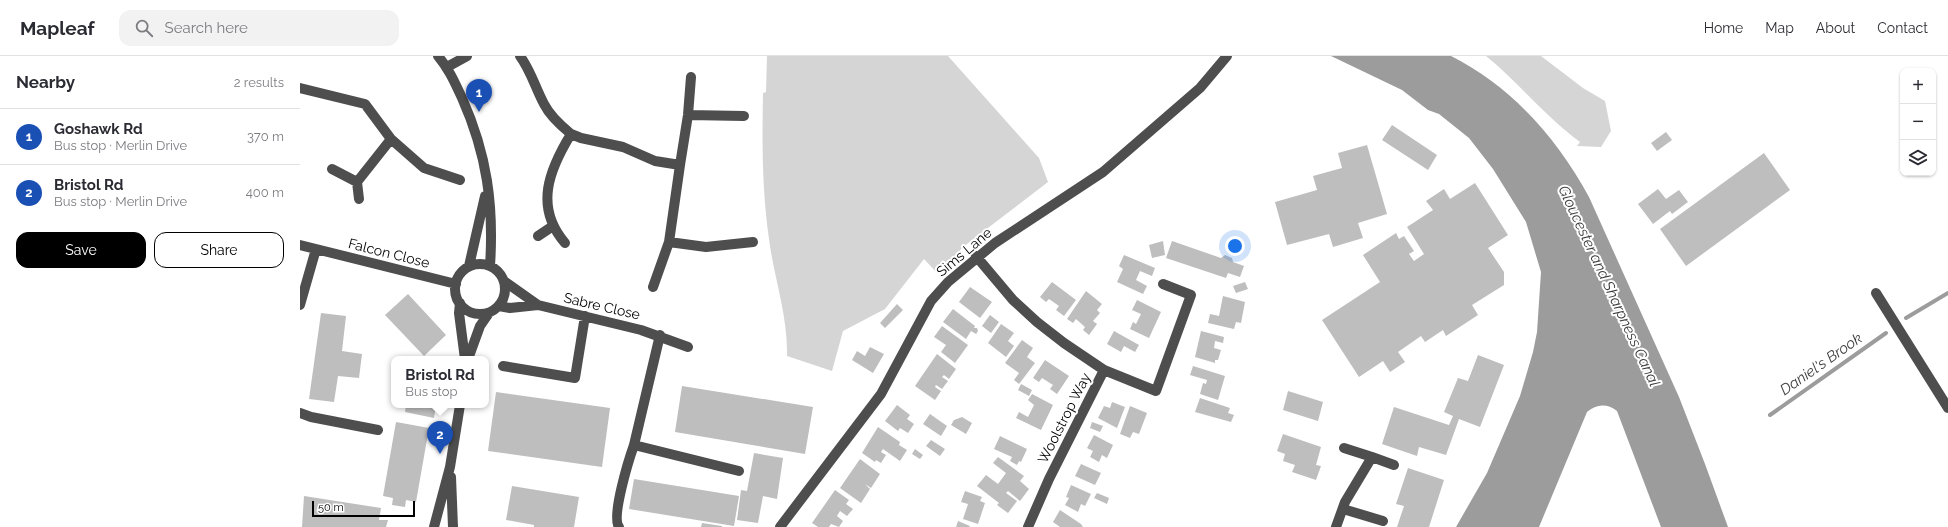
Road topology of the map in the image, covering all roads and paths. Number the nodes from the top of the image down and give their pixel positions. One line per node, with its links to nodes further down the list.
1 (438, 56): 5 (street)
2 (467, 56): 5 (street)
3 (520, 56): 10 (street)
4 (1227, 56): 25 (street, Sims Lane)
5 (447, 67): 16 (street)
6 (691, 77): 8 (street)
7 (300, 88): 11 (street)
8 (688, 114): 9 (street); 12 (street)
9 (744, 116)
10 (571, 134): 12 (street); 18 (street)
11 (391, 139): 14 (street); 15 (street)
12 (680, 165): 20 (street)
13 (332, 169): 15 (street)
14 (460, 180)
15 (357, 182): 17 (street)
16 (487, 184): 26 (street); 27 (street)
17 (359, 199)
18 (553, 226): 19 (street); 22 (street)
19 (538, 236)
20 (669, 242): 21 (street); 31 (street)
21 (753, 242)
22 (565, 243)
23 (300, 245): 24 (street, Falcon Close)
24 (316, 249): 29 (street, Falcon Close); 34 (street)
25 (976, 256): 44 (street, Woolstrop Way); 60 (street, Sims Lane)
26 (469, 266): 27 (street); 29 (street)
27 (490, 266): 28 (street)
28 (504, 281): 35 (street, Sabre Close); 36 (street)
29 (456, 284): 33 (street)
30 (1163, 284): 44 (street, Woolstrop Way)
31 (653, 287)
32 (1876, 293): 46 (street)
33 (460, 303): 37 (street); 41 (street)
34 (300, 305)
35 (538, 305): 36 (street, Sabre Close); 38 (street, Sabre Close)
36 (499, 306): 37 (street)
37 (489, 313): 42 (street)
38 (586, 316): 39 (street, Sabre Close); 43 (street)
39 (660, 335): 40 (street, Sabre Close); 49 (street)
40 (688, 346)
41 (466, 356)
42 (467, 356)
43 (503, 366)
44 (1104, 370): 61 (street, Woolstrop Way)
45 (460, 408): 53 (street)
46 (1948, 408)
47 (300, 413): 48 (street)
48 (378, 430)
49 (634, 444): 54 (street); 59 (street)
50 (1344, 448): 51 (street)
51 (1372, 458): 52 (street); 55 (street)
52 (1394, 465)
53 (450, 467): 57 (street); 58 (street)
54 (739, 471)
55 (1343, 509): 56 (street); 62 (street)
56 (1383, 521)
57 (434, 527)
58 (453, 527)
59 (619, 527)
60 (780, 527)
61 (1028, 527)
62 (1336, 527)

